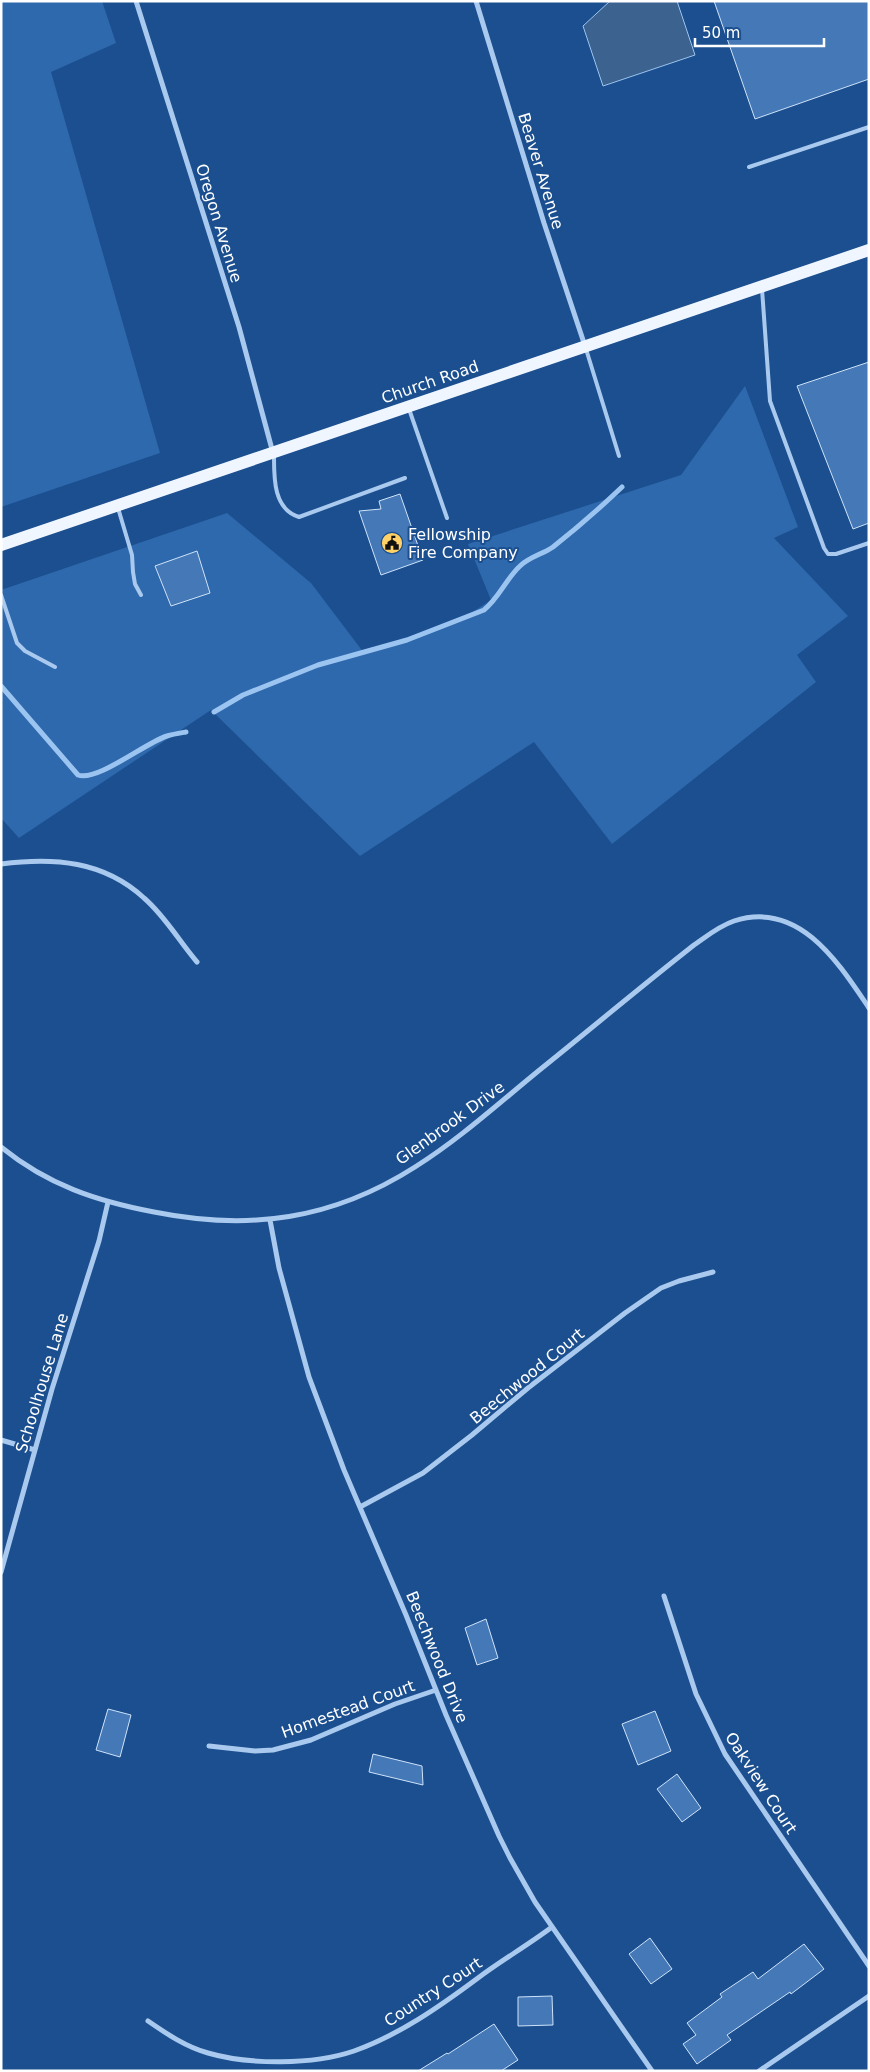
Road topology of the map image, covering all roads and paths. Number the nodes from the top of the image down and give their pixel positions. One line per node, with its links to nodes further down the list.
1 (136, 1): 9 (street, Oregon Avenue)
2 (476, 1): 7 (street, Beaver Avenue)
3 (869, 127): 4 (lane)
4 (749, 168)
5 (869, 250): 6 (main road, Church Road)
6 (762, 287): 7 (main road, Church Road); 14 (lane)
7 (586, 347): 8 (main road, Church Road); 10 (lane)
8 (409, 407): 9 (main road, Church Road); 13 (lane)
9 (274, 453): 11 (lane); 12 (main road, Church Road)
10 (619, 456)
11 (405, 478)
12 (118, 506): 15 (main road, Church Road); 17 (lane)
13 (447, 518)
14 (869, 543)
15 (1, 545)
16 (1, 595): 18 (lane)
17 (141, 595)
18 (55, 667)
19 (1, 864): 20 (street)
20 (197, 962)
21 (869, 1008): 24 (street, Glenbrook Drive)
22 (1, 1147): 23 (street, Glenbrook Drive)
23 (108, 1202): 24 (street, Glenbrook Drive); 27 (street, Schoolhouse Lane)
24 (270, 1220): 28 (street, Beechwood Drive)
25 (713, 1272): 28 (street, Beechwood Court)
26 (1, 1440): 27 (street)
27 (35, 1450): 29 (street, Schoolhouse Lane)
28 (360, 1507): 31 (street, Beechwood Drive)
29 (1, 1572)
30 (664, 1596): 34 (street, Oakview Court)
31 (436, 1690): 32 (street, Homestead Court); 33 (street, Beechwood Drive)
32 (209, 1746)
33 (552, 1927): 36 (street, Country Court); 37 (street, Beechwood Drive)
34 (869, 1966)
35 (869, 1996): 38 (street)
36 (148, 2021)
37 (652, 2071)
38 (760, 2071)

